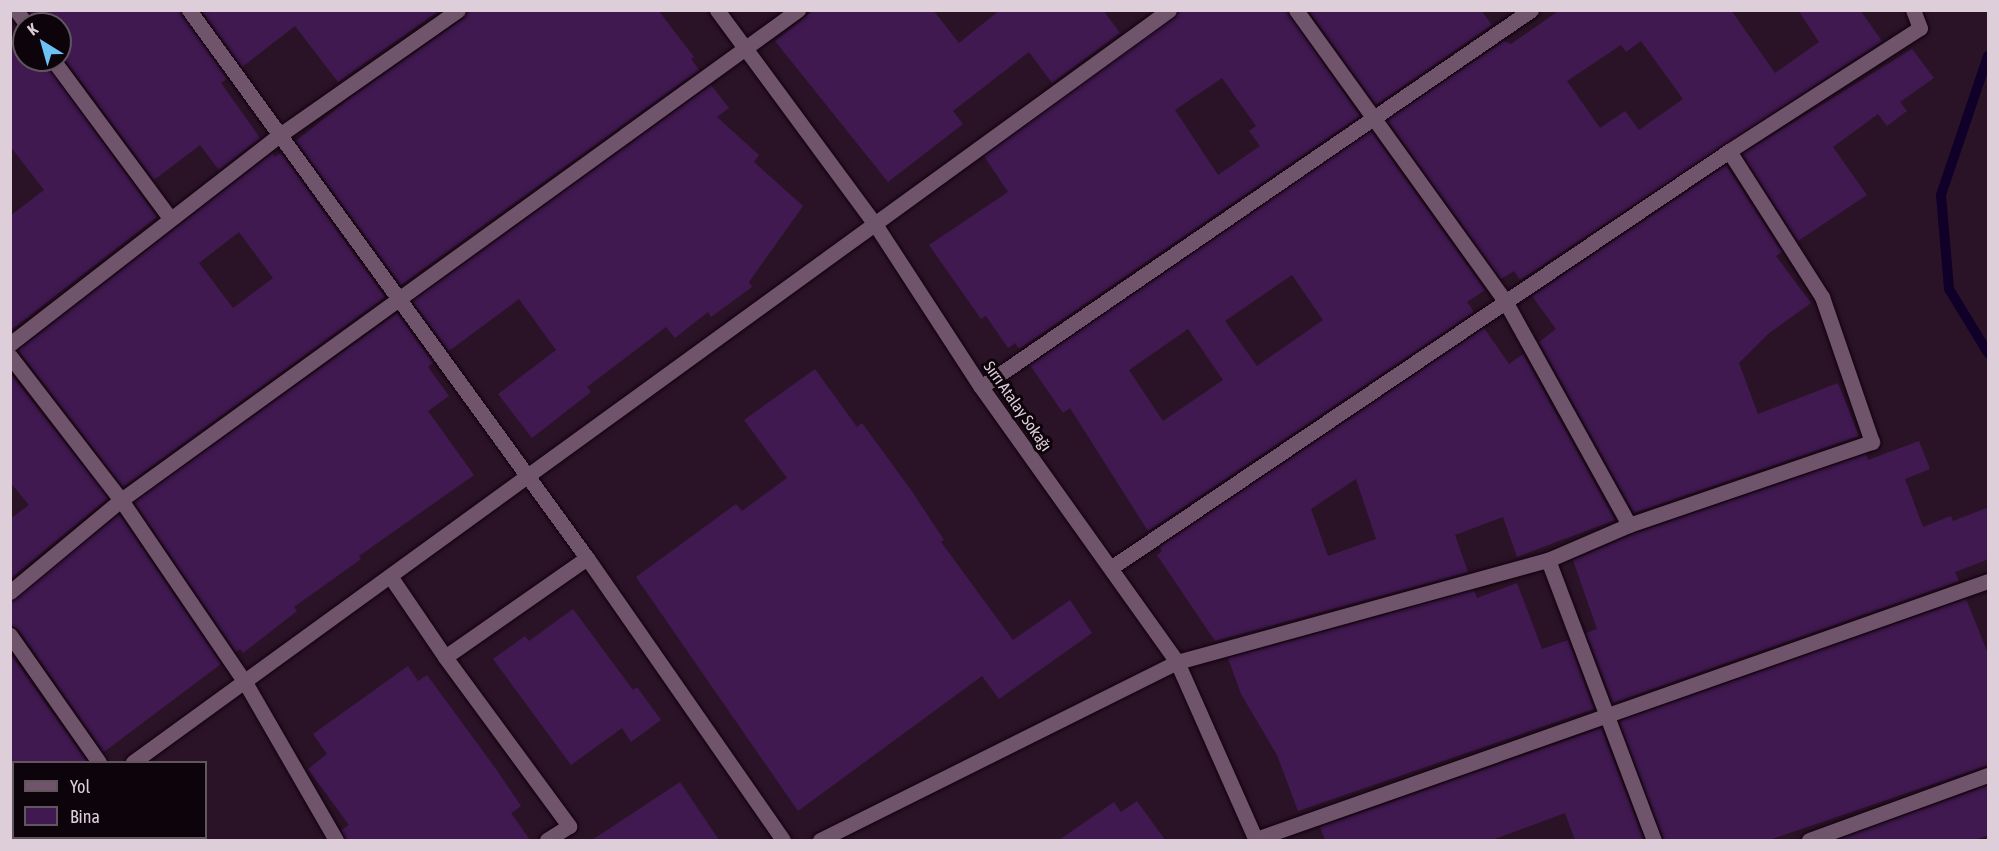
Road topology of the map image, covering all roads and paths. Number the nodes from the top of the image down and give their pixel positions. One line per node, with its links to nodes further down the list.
1 (189, 10): 12 (street)
2 (458, 10): 12 (street)
3 (717, 10): 9 (street, Sırrı Atalay Sokağı)
4 (798, 10): 9 (street)
5 (1169, 10): 15 (street)
6 (1296, 10): 11 (street)
7 (1531, 10): 11 (street)
8 (1913, 10): 13 (street)
9 (745, 47): 15 (street, Sırrı Atalay Sokağı); 16 (street)
10 (62, 72): 14 (street)
11 (1375, 119): 17 (street); 20 (street)
12 (281, 134): 14 (street); 16 (street)
13 (1729, 151): 17 (street); 23 (street)
14 (170, 218): 18 (street)
15 (874, 224): 20 (street, Sırrı Atalay Sokağı); 21 (street)
16 (400, 299): 21 (street); 22 (street)
17 (1505, 301): 23 (street); 26 (street)
18 (10, 344)
19 (10, 356): 22 (street)
20 (981, 387): 26 (street, Sırrı Atalay Sokağı)
21 (528, 477): 24 (street); 27 (street)
22 (120, 500): 29 (street); 33 (street)
23 (1629, 525): 25 (street)
24 (587, 558): 31 (street); 40 (street)
25 (1548, 560): 32 (street); 34 (street)
26 (1112, 567): 32 (street, Sırrı Atalay Sokağı)
27 (390, 576): 31 (street); 33 (street)
28 (1989, 581): 34 (street)
29 (10, 592)
30 (10, 635): 35 (street)
31 (445, 657): 39 (street)
32 (1177, 662): 41 (street); 42 (street, Sırrı Atalay Sokağı)
33 (246, 684): 36 (street); 38 (street)
34 (1607, 716): 42 (street); 43 (street)
35 (98, 761)
36 (134, 761)
37 (1989, 775): 44 (street)
38 (336, 840)
39 (547, 840)
40 (783, 840)
41 (820, 840)
42 (1256, 840)
43 (1654, 840)
44 (1809, 840)

